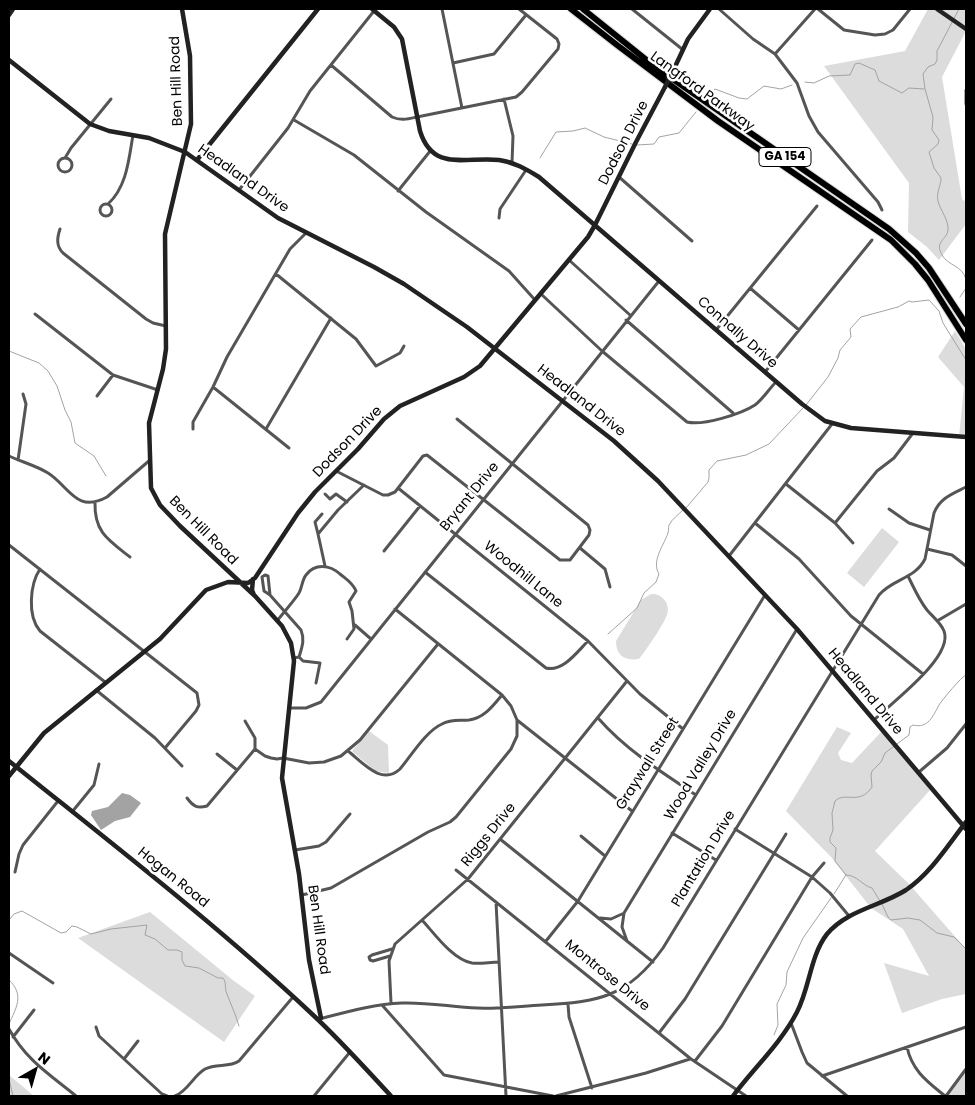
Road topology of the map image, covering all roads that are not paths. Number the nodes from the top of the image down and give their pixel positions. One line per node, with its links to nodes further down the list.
1 (13, 9): 15 (street)
2 (182, 9): 33 (street, Ben Hill Road)
3 (318, 9): 35 (street)
4 (442, 9): 21 (street)
5 (519, 9): 16 (street)
6 (570, 9): 64 (highway, Langford Parkway / GA 154)
7 (583, 9): 60 (highway, Langford Parkway / GA 154)
8 (632, 9): 18 (street)
9 (710, 9): 18 (street, Dodson Drive)
10 (719, 9): 19 (street)
11 (816, 9): 12 (street); 19 (street)
12 (910, 9)
13 (937, 9): 17 (street)
14 (373, 10): 22 (street); 28 (street)
15 (9, 15)
16 (526, 15): 21 (street); 25 (street)
17 (966, 29)
18 (682, 49): 38 (street, Dodson Drive, bridge)
19 (775, 54): 43 (street)
20 (9, 60): 30 (street, Headland Drive)
21 (453, 63): 27 (street)
22 (331, 65): 28 (street); 29 (street)
23 (966, 90): 26 (street)
24 (111, 99): 30 (street)
25 (504, 99): 27 (street); 36 (street)
26 (966, 104)
27 (462, 108): 28 (street)
28 (417, 117): 32 (street)
29 (294, 120): 39 (street); 40 (street)
30 (90, 124): 31 (street, Headland Drive); 34 (street)
31 (133, 135): 33 (street, Headland Drive); 41 (street)
32 (430, 150): 36 (street, Connally Drive); 40 (street)
33 (185, 152): 35 (street, Headland Drive); 61 (street, Ben Hill Road)
34 (66, 158): 34 (street)
35 (197, 160): 39 (street, Headland Drive)
36 (512, 163): 37 (street, Connally Drive)
37 (527, 169): 44 (street); 45 (street, Connally Drive)
38 (619, 177): 45 (street, Dodson Drive); 49 (street)
39 (239, 190): 47 (street, Headland Drive)
40 (398, 191): 55 (street)
41 (108, 204): 41 (street)
42 (817, 206): 53 (street)
43 (882, 210)
44 (499, 218)
45 (596, 225): 50 (street, Dodson Drive); 52 (street, Connally Drive)
46 (60, 229): 61 (street)
47 (306, 233): 51 (street); 66 (street, Headland Drive)
48 (872, 240): 63 (street)
49 (692, 241)
50 (569, 260): 54 (street, Dodson Drive); 57 (street)
51 (276, 274): 58 (street); 71 (street)
52 (659, 281): 57 (street, Bryant Drive); 62 (street, Connally Drive)
53 (750, 288): 62 (street); 63 (street)
54 (541, 294): 55 (street, Dodson Drive); 67 (street)
55 (535, 301): 66 (street, Dodson Drive)
56 (35, 314): 69 (street)
57 (630, 315): 59 (street, Bryant Drive)
58 (331, 318): 65 (street); 80 (street)
59 (626, 320): 67 (street, Bryant Drive); 76 (street)
60 (966, 324)
61 (166, 326): 72 (street, Ben Hill Road)
62 (716, 330): 68 (street, Connally Drive)
63 (799, 330): 68 (street)
64 (966, 340)
65 (404, 346)
66 (495, 349): 75 (street, Headland Drive); 88 (street, Dodson Drive)
67 (602, 351): 75 (street, Bryant Drive); 76 (street)
68 (765, 372): 70 (street, Connally Drive)
69 (113, 375): 72 (street); 74 (street)
70 (776, 382): 76 (street); 78 (street, Connally Drive)
71 (213, 387): 79 (street); 80 (street)
72 (158, 390): 86 (street, Ben Hill Road)
73 (24, 394): 85 (street)
74 (97, 396)
75 (562, 400): 87 (street, Bryant Drive); 110 (street, Headland Drive)
76 (733, 414)
77 (457, 419): 87 (street)
78 (832, 424): 81 (street, Connally Drive); 89 (street)
79 (193, 429)
80 (266, 429): 83 (street)
81 (913, 433): 82 (street, Connally Drive); 101 (street)
82 (966, 437)
83 (290, 448)
84 (9, 456): 85 (street)
85 (18, 460): 95 (street)
86 (150, 460): 95 (street); 114 (street, Ben Hill Road)
87 (512, 463): 94 (street, Bryant Drive); 107 (street)
88 (336, 471): 90 (street); 118 (street, Dodson Drive)
89 (786, 484): 100 (street); 101 (street)
90 (364, 485): 92 (street); 96 (street)
91 (966, 487): 102 (street, Plantation Drive)
92 (398, 488): 94 (street); 97 (street, Woodhill Lane)
93 (325, 494): 96 (street)
94 (483, 499): 104 (street, Bryant Drive); 107 (street)
95 (94, 502): 111 (street)
96 (348, 502): 103 (street)
97 (420, 506): 104 (street, Woodhill Lane); 109 (street)
98 (889, 509): 102 (street)
99 (322, 514): 103 (street)
100 (755, 523): 110 (street); 131 (street)
101 (835, 523): 105 (street)
102 (930, 530): 108 (street, Plantation Drive)
103 (318, 534): 112 (street)
104 (455, 534): 116 (street, Bryant Drive); 135 (street, Woodhill Lane)
105 (853, 543)
106 (9, 546): 115 (street)
107 (580, 548): 121 (street)
108 (927, 549): 113 (street); 117 (street, Plantation Drive)
109 (384, 551)
110 (729, 556): 122 (street, Headland Drive)
111 (130, 558)
112 (325, 566): 127 (street); 130 (street)
113 (966, 566)
114 (223, 568): 119 (street, Ben Hill Road); 120 (street)
115 (40, 569): 137 (street); 142 (street)
116 (425, 572): 126 (street, Bryant Drive); 135 (street)
117 (908, 576): 129 (street); 131 (street, Plantation Drive)
118 (253, 579): 119 (street); 124 (street)
119 (238, 582): 120 (street); 124 (street, Ben Hill Road)
120 (221, 584): 137 (street)
121 (610, 587)
122 (765, 594): 132 (street, Headland Drive); 152 (street, Graywall Street)
123 (270, 595): 123 (street); 127 (street)
124 (255, 596): 128 (street, Ben Hill Road)
125 (966, 604): 129 (street)
126 (395, 609): 134 (street, Bryant Drive); 136 (street)
127 (284, 612): 128 (street); 138 (street)
128 (277, 621): 138 (street, Ben Hill Road)
129 (936, 621): 140 (street)
130 (354, 624): 133 (street); 134 (street)
131 (861, 624): 139 (street, Plantation Drive); 140 (street)
132 (797, 629): 139 (street, Headland Drive); 167 (street, Wood Valley Drive)
133 (347, 639)
134 (371, 639): 146 (street, Bryant Drive)
135 (588, 641): 141 (street, Woodhill Lane)
136 (438, 644): 145 (street); 155 (street)
137 (145, 650): 142 (street); 153 (street)
138 (297, 657): 143 (street); 146 (street, Ben Hill Road)
139 (833, 670): 149 (street, Headland Drive); 174 (street, Plantation Drive)
140 (923, 674): 149 (street)
141 (627, 681): 147 (street, Riggs Drive); 152 (street, Woodhill Lane)
142 (105, 682): 144 (street)
143 (316, 683)
144 (96, 690): 153 (street); 162 (street)
145 (502, 695): 148 (street); 155 (street)
146 (289, 708): 157 (street, Ben Hill Road)
147 (598, 718): 158 (street, Riggs Drive); 164 (street)
148 (517, 720): 158 (street); 188 (street)
149 (874, 720): 165 (street, Headland Drive)
150 (245, 721): 154 (street)
151 (966, 724): 165 (street)
152 (683, 729): 164 (street, Graywall Street)
153 (165, 748): 161 (street)
154 (255, 749): 157 (street); 163 (street)
155 (348, 751): 157 (street)
156 (217, 754): 163 (street)
157 (283, 758): 179 (street, Ben Hill Road)
158 (566, 758): 170 (street); 178 (street, Riggs Drive)
159 (9, 761): 162 (street, Hogan Road)
160 (99, 764): 171 (street)
161 (182, 766)
162 (16, 767): 166 (street); 169 (street, Hogan Road)
163 (237, 770): 168 (street)
164 (657, 770): 167 (street); 170 (street, Graywall Street)
165 (918, 772): 173 (street, Headland Drive)
166 (9, 776)
167 (696, 794): 175 (street, Wood Valley Drive)
168 (187, 798)
169 (58, 800): 171 (street, Hogan Road); 185 (street)
170 (632, 811): 181 (street, Graywall Street)
171 (72, 812): 204 (street, Hogan Road)
172 (350, 814): 179 (street)
173 (965, 825): 193 (street)
174 (735, 829): 180 (street); 182 (street, Plantation Drive)
175 (672, 834): 182 (street); 192 (street, Wood Valley Drive)
176 (786, 834): 180 (street)
177 (581, 836): 181 (street)
178 (500, 839): 187 (street, Riggs Drive); 190 (street)
179 (295, 850): 188 (street, Ben Hill Road)
180 (774, 853): 186 (street); 215 (street)
181 (605, 856): 190 (street, Graywall Street)
182 (716, 860): 201 (street, Plantation Drive)
183 (824, 863): 186 (street)
184 (456, 870): 187 (street, Montrose Drive)
185 (15, 872)
186 (812, 878): 193 (street); 222 (street)
187 (468, 879): 189 (street, Montrose Drive); 194 (street, Riggs Drive)
188 (302, 895): 210 (street, Ben Hill Road)
189 (496, 901): 195 (street, Montrose Drive); 200 (street)
190 (578, 901): 191 (street); 195 (street, Graywall Street)
191 (589, 910): 192 (street); 196 (street)
192 (624, 913): 196 (street)
193 (849, 916): 211 (street)
194 (422, 919): 197 (street, Riggs Drive); 200 (street)
195 (546, 941): 203 (street, Montrose Drive)
196 (627, 941): 201 (street)
197 (392, 949): 199 (street, Riggs Drive); 199 (street)
198 (9, 952): 202 (street)
199 (390, 956): 205 (street, Riggs Drive)
200 (499, 962): 208 (street)
201 (653, 962): 203 (street, Plantation Drive)
202 (54, 983)
203 (611, 994): 206 (street, Plantation Drive); 215 (street, Montrose Drive)
204 (293, 997): 210 (street, Hogan Road); 230 (street)
205 (391, 1003): 207 (street, Plantation Drive); 208 (street, Plantation Drive)
206 (568, 1004): 208 (street, Plantation Drive); 226 (street)
207 (382, 1005): 210 (street, Plantation Drive); 225 (street)
208 (502, 1007): 225 (street)
209 (34, 1010): 216 (street)
210 (319, 1019): 219 (street)
211 (791, 1023): 224 (street); 227 (street)
212 (96, 1027): 221 (street)
213 (966, 1027): 218 (street)
214 (9, 1029): 216 (street)
215 (659, 1033): 220 (street, Montrose Drive)
216 (13, 1037): 228 (street)
217 (138, 1041): 221 (street)
218 (907, 1047): 224 (street); 238 (street)
219 (350, 1052): 231 (street); 232 (street)
220 (691, 1058): 222 (street, Montrose Drive); 226 (street)
221 (124, 1059): 229 (street)
222 (695, 1061): 227 (street, Montrose Drive)
223 (966, 1069): 238 (street)
224 (822, 1076): 237 (street)
225 (505, 1088): 233 (street); 234 (street)
226 (592, 1088): 234 (street)
227 (737, 1091): 235 (street); 236 (street, Montrose Drive)
228 (76, 1096)
229 (168, 1096)
230 (175, 1096)
231 (314, 1096)
232 (391, 1096)
233 (506, 1096)
234 (555, 1096)
235 (733, 1096)
236 (746, 1096)
237 (847, 1096)
238 (946, 1096)

